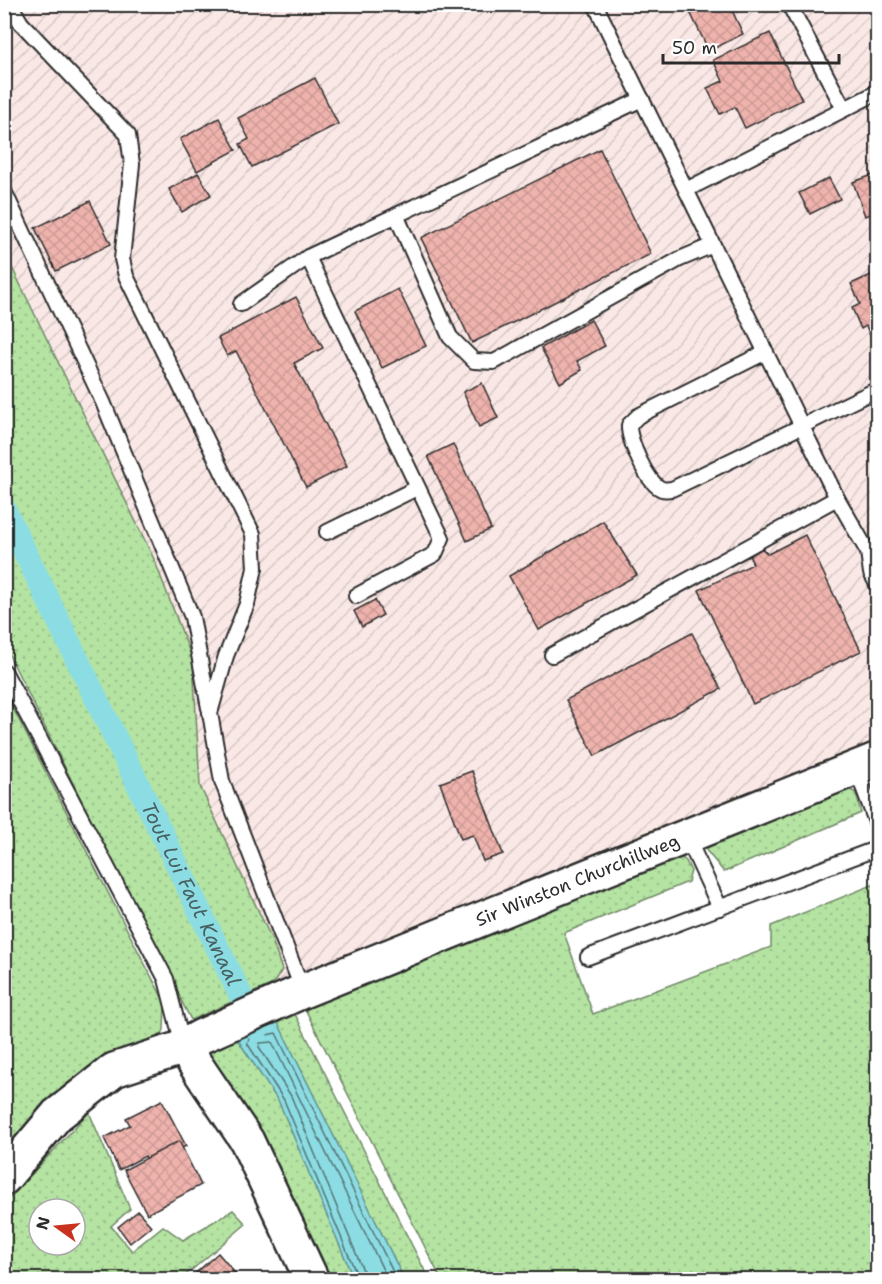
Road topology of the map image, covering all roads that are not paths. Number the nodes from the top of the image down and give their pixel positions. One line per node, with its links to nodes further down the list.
1 (10, 4): 24 (lane)
2 (595, 4): 5 (lane)
3 (789, 4): 6 (lane)
4 (878, 92): 6 (lane)
5 (642, 99): 7 (lane); 9 (lane)
6 (844, 110): 7 (lane)
7 (686, 190): 10 (lane)
8 (4, 191): 24 (lane)
9 (397, 217): 10 (lane); 11 (lane)
10 (713, 245): 13 (lane)
11 (308, 257): 12 (lane); 16 (lane)
12 (241, 304)
13 (766, 352): 15 (lane); 15 (lane)
14 (878, 388): 15 (lane)
15 (802, 424): 17 (lane)
16 (417, 488): 18 (lane); 21 (lane)
17 (837, 498): 19 (lane); 22 (lane)
18 (327, 532)
19 (873, 556): 20 (lane)
20 (878, 586)
21 (356, 596)
22 (552, 655)
23 (4, 671): 32 (lane)
24 (210, 713): 31 (lane)
25 (867, 764): 26 (lane); 27 (street, Sir Winston Churchillweg)
26 (878, 827)
27 (687, 837): 29 (lane); 31 (street, Sir Winston Churchillweg)
28 (878, 848): 29 (lane)
29 (720, 908): 30 (lane)
30 (588, 957)
31 (290, 997): 32 (street, Sir Winston Churchillweg)
32 (193, 1041): 33 (street); 34 (street)
33 (4, 1178)
34 (312, 1280)

